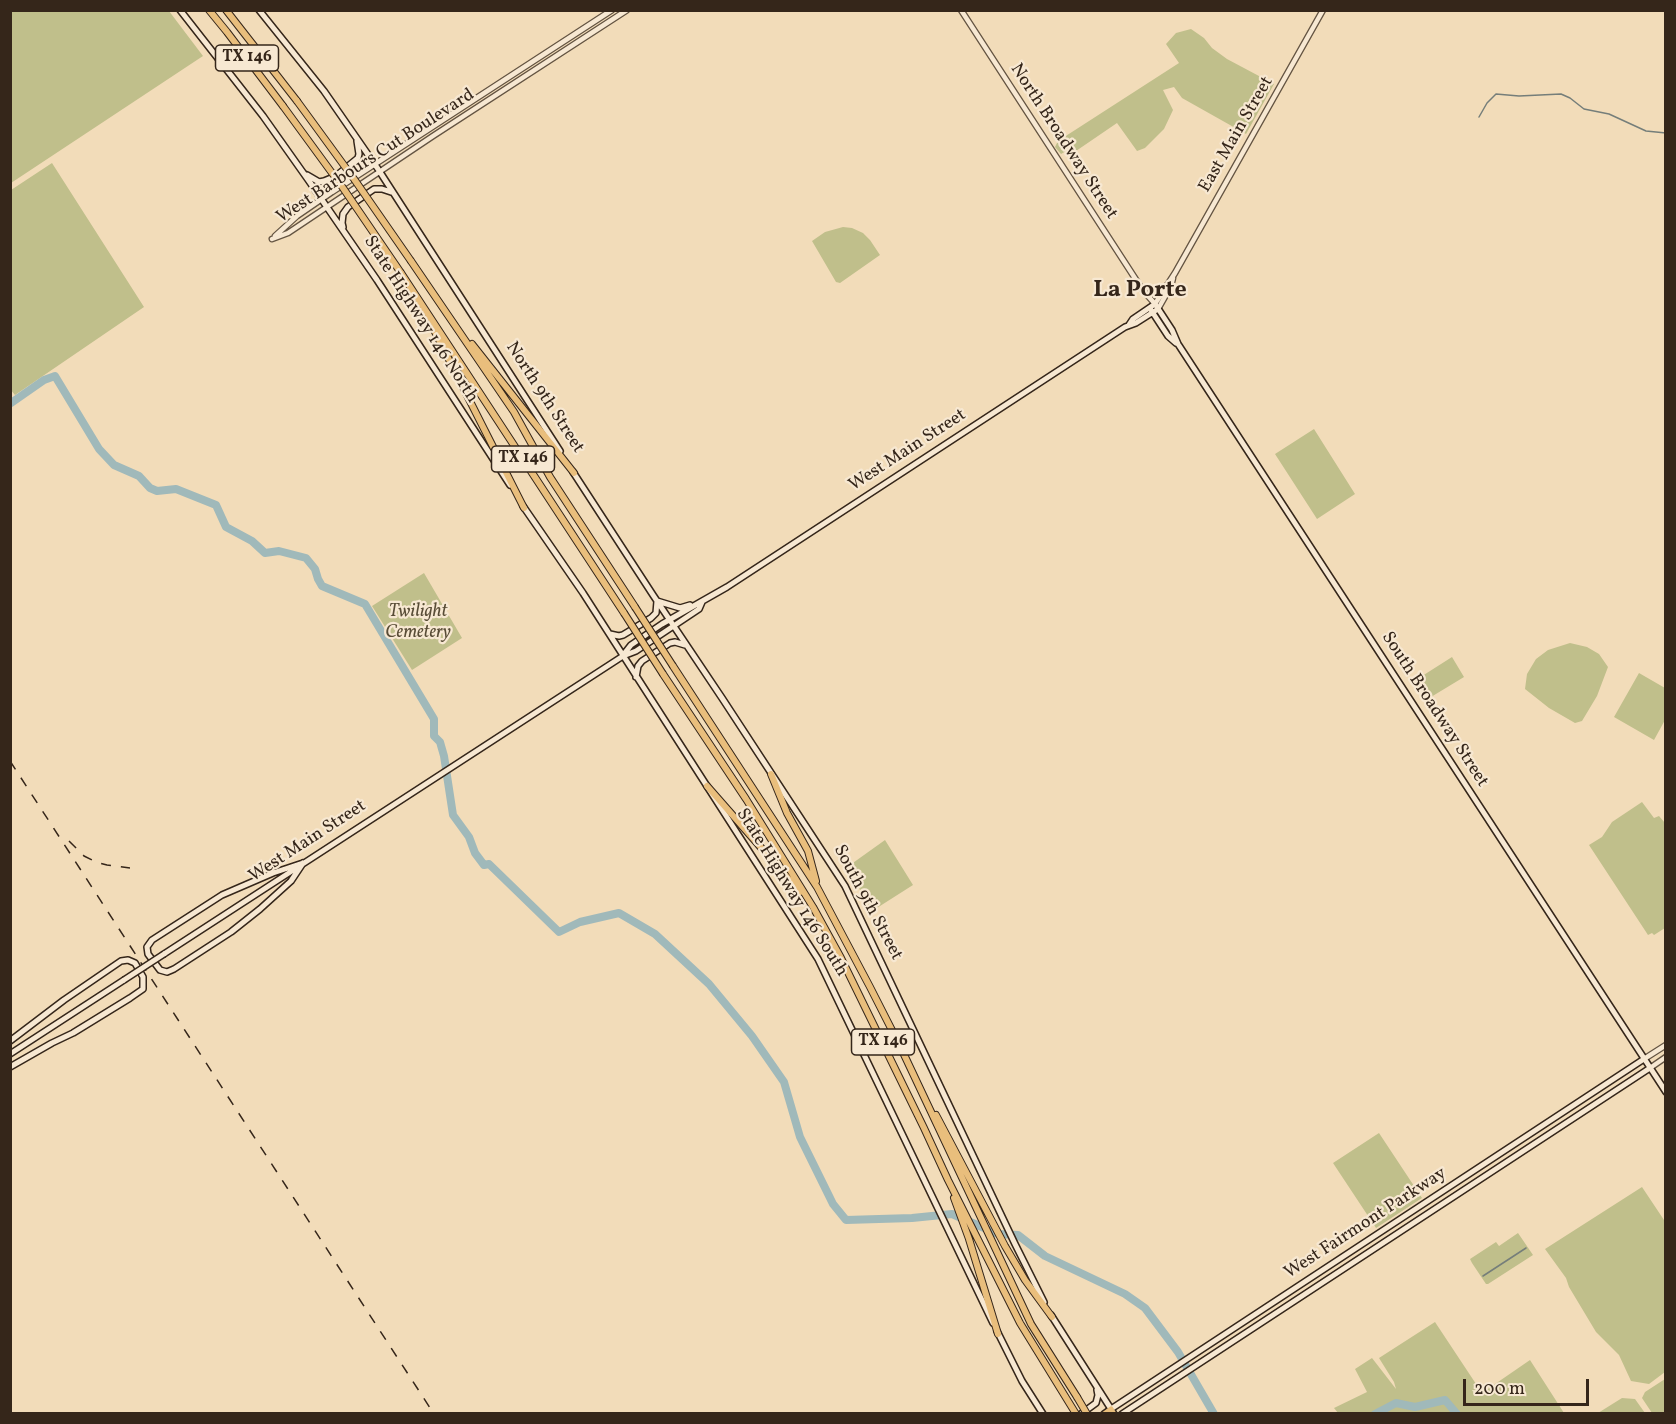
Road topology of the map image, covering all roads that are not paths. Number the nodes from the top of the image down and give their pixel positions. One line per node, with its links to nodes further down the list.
1 (180, 10): 12 (main road, State Highway 146 North)
2 (209, 10): 17 (highway, TX 146, bridge)
3 (226, 10): 18 (highway, TX 146, bridge)
4 (259, 10): 9 (main road)
5 (612, 10): 10 (street, West Barbours Cut Boulevard)
6 (627, 10): 11 (street, West Barbours Cut Boulevard)
7 (961, 10): 19 (street, North Broadway Street)
8 (1323, 10): 19 (street, East Main Street)
9 (356, 137): 10 (main road); 12 (main road)
10 (375, 165): 11 (main road); 14 (street, West Barbours Cut Boulevard)
11 (380, 172): 13 (main road); 15 (street, West Barbours Cut Boulevard)
12 (303, 173): 14 (main road, State Highway 146 North)
13 (393, 192): 16 (main road); 20 (main road, North 9th Street)
14 (322, 199): 15 (main road, State Highway 146 North); 15 (street, West Barbours Cut Boulevard)
15 (327, 207): 16 (main road, State Highway 146 North)
16 (345, 232): 21 (main road, State Highway 146 North)
17 (421, 305): 21 (highway); 34 (highway, TX 146, bridge)
18 (444, 307): 20 (highway); 33 (highway, TX 146, bridge)
19 (1154, 308): 23 (main road, West Main Street); 40 (main road, South Broadway Street)
20 (574, 473): 22 (main road, North 9th Street)
21 (524, 508): 26 (main road, State Highway 146 North)
22 (657, 601): 23 (main road); 24 (main road, North 9th Street); 26 (main road)
23 (702, 602): 24 (main road, West Main Street); 25 (main road, West Main Street)
24 (669, 620): 25 (main road, South 9th Street); 28 (main road, West Main Street)
25 (673, 626): 27 (main road, South 9th Street); 28 (main road, West Main Street)
26 (609, 634): 28 (main road, State Highway 146 North)
27 (687, 646): 29 (main road); 30 (main road, South 9th Street)
28 (623, 656): 29 (main road, State Highway 146 South); 32 (main road, West Main Street)
29 (636, 677): 31 (main road, State Highway 146 South)
30 (771, 774): 33 (highway); 49 (main road, South 9th Street)
31 (707, 786): 34 (highway); 50 (main road, State Highway 146 South)
32 (303, 863): 32 (main road); 38 (main road, West Main Street, bridge)
33 (817, 887): 37 (highway, TX 146)
34 (813, 907): 46 (highway, TX 146)
35 (10, 1041): 41 (main road)
36 (1665, 1045): 40 (street)
37 (900, 1046): 49 (highway); 58 (highway, TX 146, bridge)
38 (10, 1054)
39 (1665, 1057): 42 (street)
40 (1644, 1059): 42 (main road, South Broadway Street); 43 (main road, West Fairmont Parkway)
41 (10, 1066)
42 (1650, 1068): 44 (main road, West Fairmont Parkway); 45 (main road, South Broadway Street)
43 (1614, 1079): 44 (main road); 47 (main road, West Fairmont Parkway)
44 (1620, 1088): 48 (main road, West Fairmont Parkway)
45 (1665, 1092)
46 (959, 1204): 50 (highway); 56 (highway)
47 (1376, 1235): 48 (main road); 51 (main road, West Fairmont Parkway)
48 (1382, 1243): 52 (main road, West Fairmont Parkway)
49 (1052, 1317): 53 (main road)
50 (998, 1334): 55 (main road, State Highway 146 South)
51 (1165, 1372): 52 (main road); 54 (main road, West Fairmont Parkway)
52 (1170, 1383): 60 (main road, West Fairmont Parkway)
53 (1097, 1387): 54 (main road); 57 (main road)
54 (1113, 1411): 59 (main road, West Fairmont Parkway)
55 (1043, 1413)
56 (1076, 1413)
57 (1081, 1413)
58 (1088, 1413)
59 (1104, 1413)
60 (1122, 1413)

